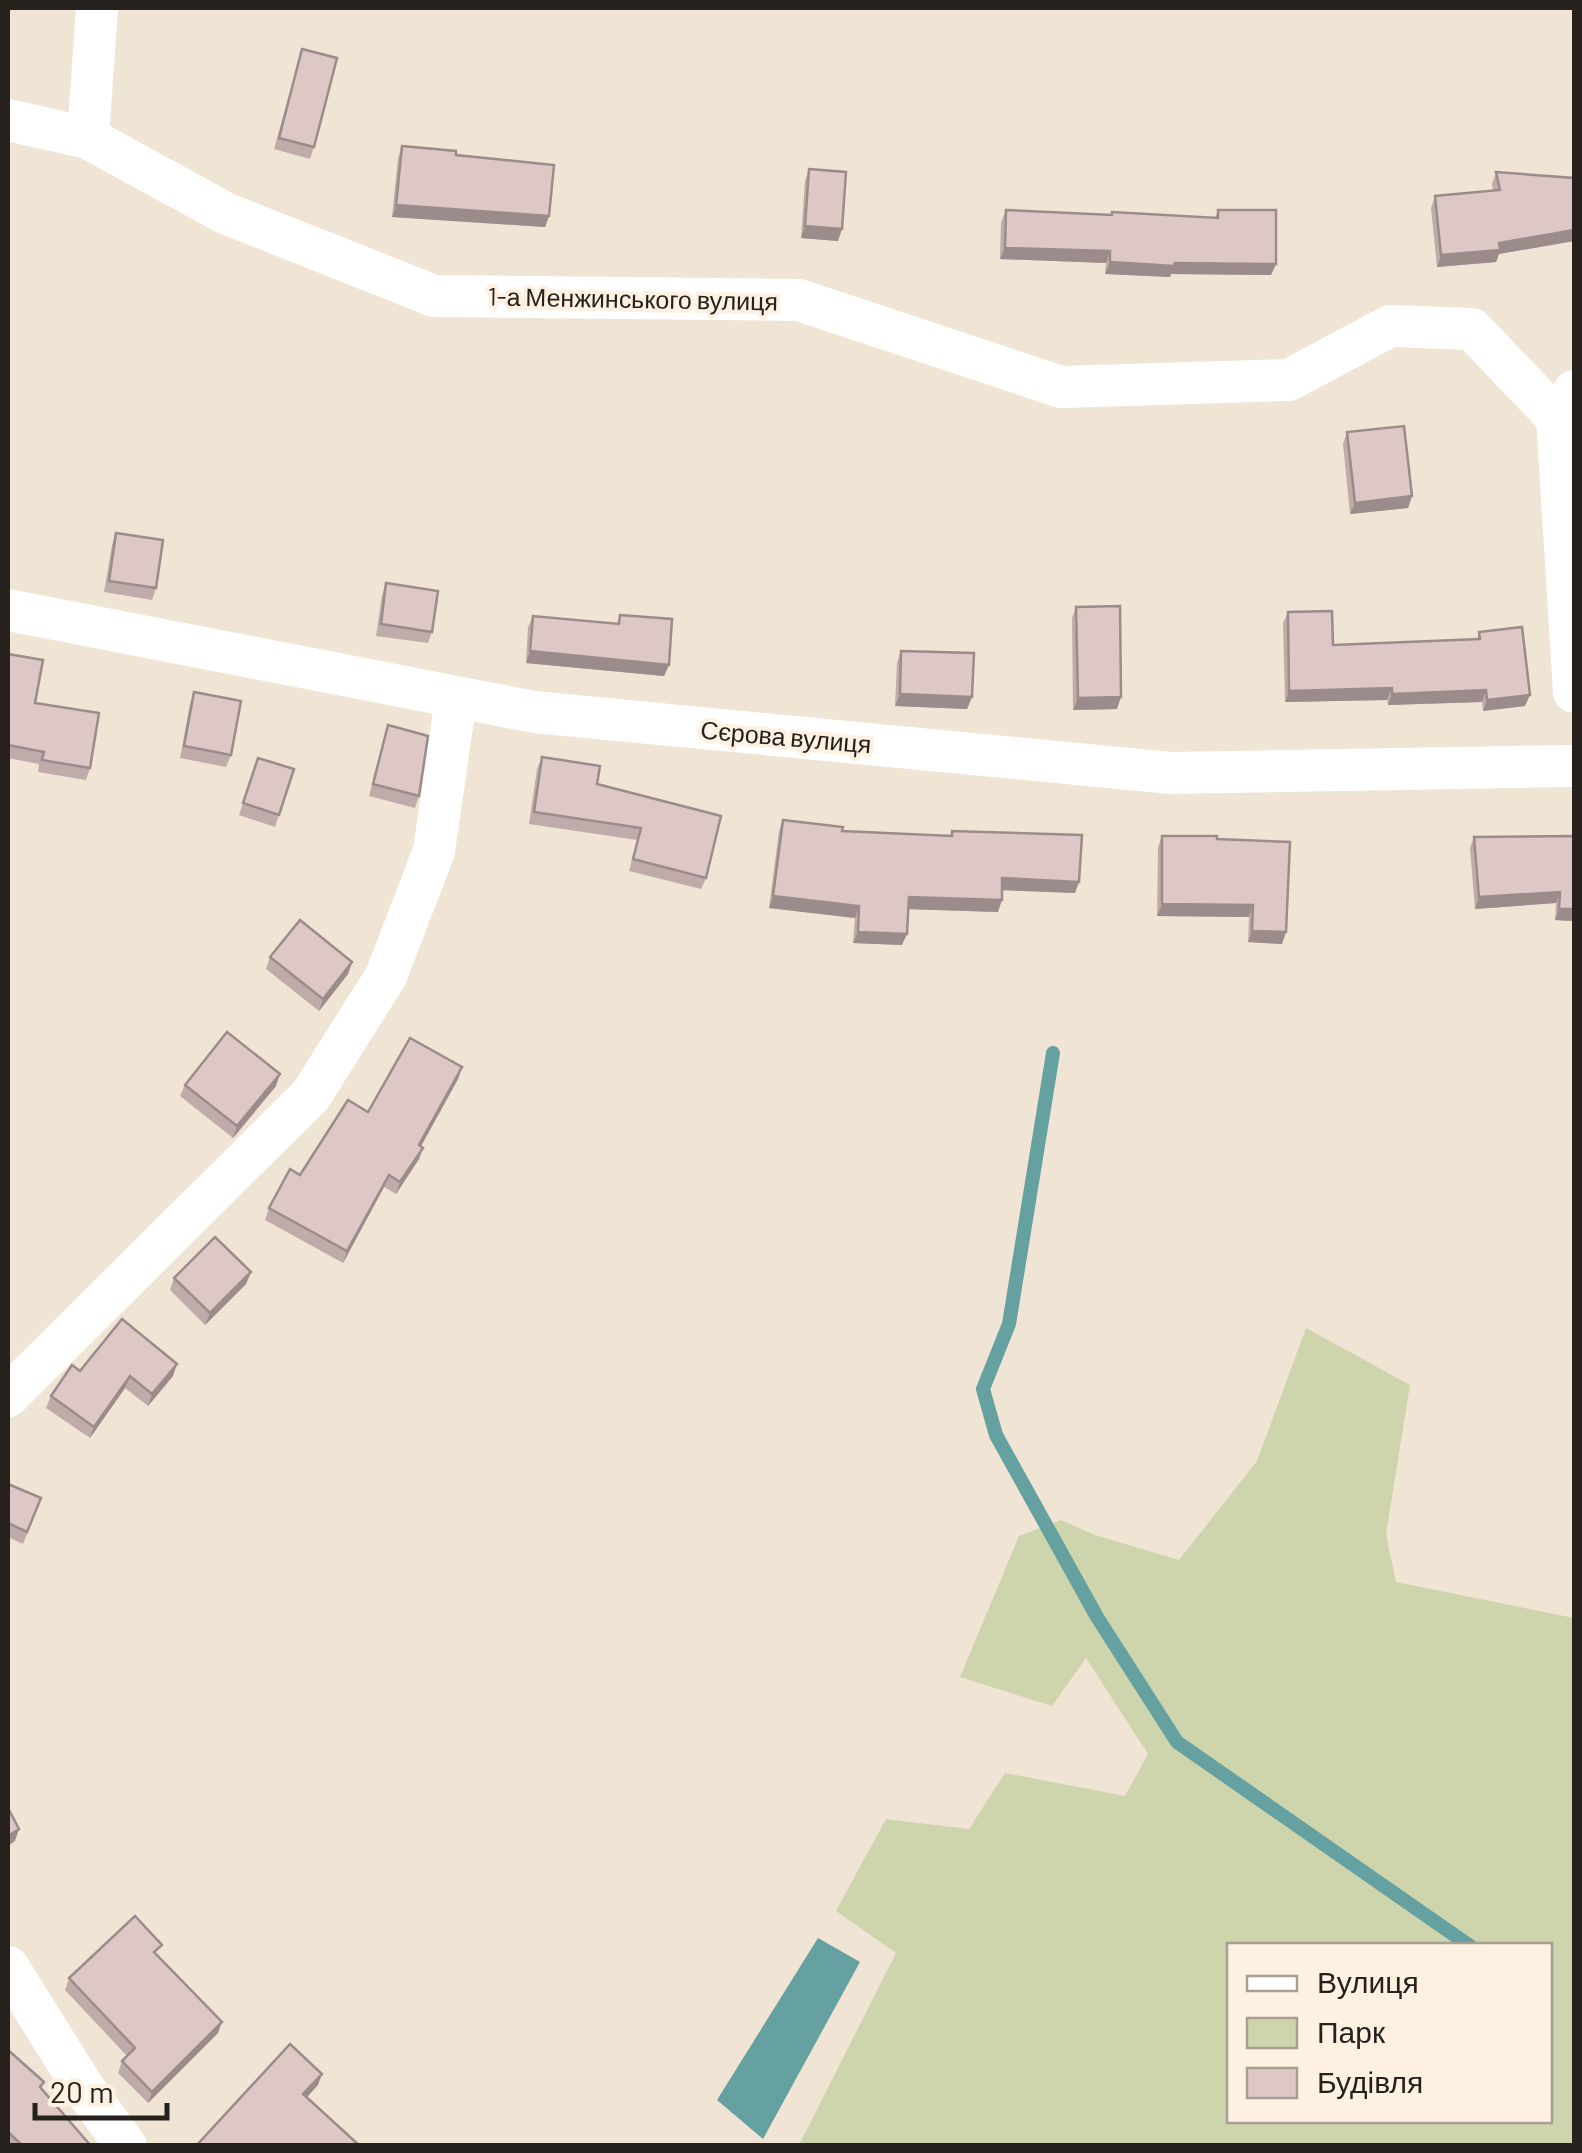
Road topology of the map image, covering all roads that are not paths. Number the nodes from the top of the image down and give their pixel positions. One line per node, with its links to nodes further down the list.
1 (98, 8): 3 (street)
2 (8, 120): 3 (street, 1-а Менжинського вулиця)
3 (88, 138): 4 (street, 1-а Менжинського вулиця)
4 (1566, 405): 6 (street)
5 (8, 610): 7 (street, Сєрова вулиця)
6 (1574, 692)
7 (456, 698): 8 (street, Сєрова вулиця); 9 (street)
8 (1574, 766)
9 (8, 1396)
10 (8, 1967): 11 (street)
11 (126, 2146)

